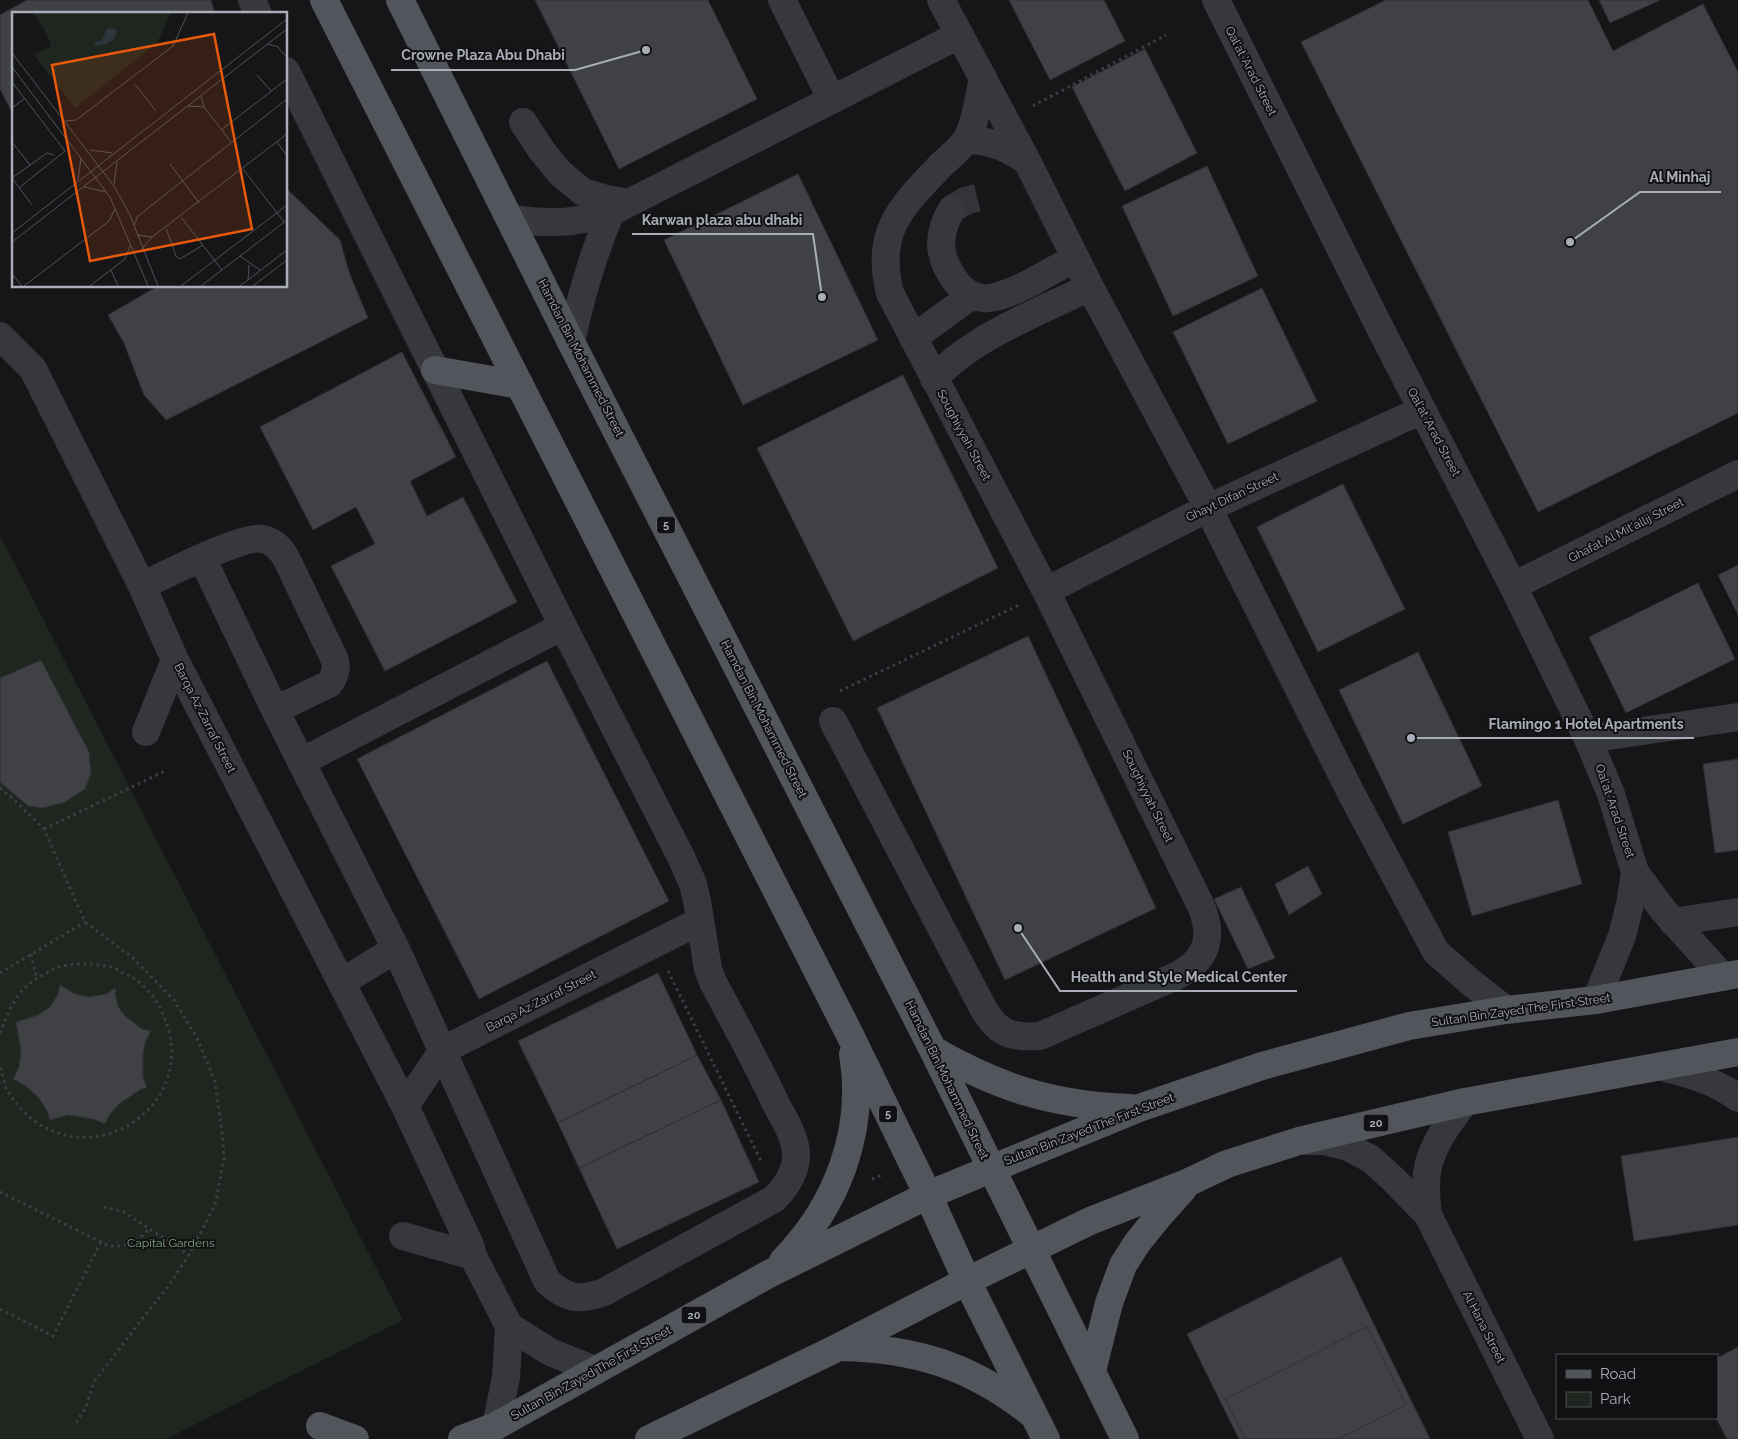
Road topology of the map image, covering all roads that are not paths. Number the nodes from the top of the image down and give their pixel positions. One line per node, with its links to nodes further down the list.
1 (252, 0): 7 (street)
2 (324, 0): 26 (main road, 5)
3 (400, 0): 17 (main road, Hamdan Bin Mohammed Street / 5)
4 (782, 0): 11 (street)
5 (941, 0): 8 (street)
6 (1216, 0): 27 (street, Qal'at 'Arad Street)
7 (257, 12)
8 (959, 35): 10 (street); 11 (street)
9 (288, 75): 24 (street)
10 (983, 77): 13 (street, Soughiyyah Street); 14 (street)
11 (832, 100): 15 (street)
12 (523, 122): 15 (street)
13 (967, 140): 14 (street); 22 (street, Soughiyyah Street)
14 (1028, 161): 18 (street)
15 (620, 208): 17 (street); 23 (street)
16 (952, 209): 20 (street)
17 (511, 219): 23 (main road, Hamdan Bin Mohammed Street / 5)
18 (1075, 258): 19 (street); 20 (street)
19 (1090, 287): 25 (street); 29 (street)
20 (972, 296): 22 (street)
21 (0, 336): 31 (street, Barqa Az Zarraf Street)
22 (913, 338): 25 (street, Soughiyyah Street)
23 (571, 342): 53 (main road, Hamdan Bin Mohammed Street / 5)
24 (435, 370): 26 (main road); 34 (street)
25 (934, 379): 33 (street, Soughiyyah Street)
26 (520, 385): 51 (main road, 5)
27 (1422, 410): 29 (street, Ghayt Difan Street); 32 (street, Qal'at 'Arad Street)
28 (1738, 474): 32 (street, Ghafat Al Mit'allij Street)
29 (1208, 508): 33 (street, Ghayt Difan Street); 50 (street)
30 (202, 558): 31 (street); 36 (street); 36 (street)
31 (142, 586): 35 (street, Barqa Az Zarraf Street)
32 (1513, 586): 40 (street, Qal'at 'Arad Street)
33 (1046, 591): 38 (street, Soughiyyah Street)
34 (563, 626): 41 (street); 44 (street)
35 (175, 660): 39 (street); 48 (street, Barqa Az Zarraf Street)
36 (275, 710): 41 (street)
37 (1738, 717): 40 (street)
38 (833, 721)
39 (146, 732)
40 (1588, 739): 42 (street, Qal'at 'Arad Street)
41 (301, 762): 46 (street)
42 (1635, 872): 45 (street, Qal'at 'Arad Street); 49 (street, Qal'at 'Arad Street)
43 (1738, 912): 45 (street)
44 (700, 921): 52 (street, Barqa Az Zarraf Street); 52 (street)
45 (1673, 922): 47 (street, Qal'at 'Arad Street)
46 (396, 949): 48 (street); 52 (street)
47 (1731, 975): 49 (main road, Sultan Bin Zayed The First Street / 20)
48 (342, 982): 58 (street, Barqa Az Zarraf Street)
49 (1596, 1000): 50 (main road, Sultan Bin Zayed The First Street / 20)
50 (1506, 1010): 59 (main road, Sultan Bin Zayed The First Street / 20)
51 (849, 1033): 63 (main road, 5); 68 (main road)
52 (443, 1050): 58 (street, Barqa Az Zarraf Street)
53 (933, 1050): 59 (main road); 61 (main road, Hamdan Bin Mohammed Street / 5)
54 (1738, 1052): 55 (main road, 20)
55 (1662, 1067): 56 (street); 57 (main road, 20)
56 (1738, 1098)
57 (1464, 1102): 60 (main road, 20); 64 (street, Al Hana Street)
58 (405, 1106): 67 (street, Barqa Az Zarraf Street)
59 (1139, 1108): 61 (main road, Sultan Bin Zayed The First Street / 20)
60 (1299, 1141): 62 (main road, 20); 64 (street, Al Hana Street)
61 (991, 1168): 63 (main road, Sultan Bin Zayed The First Street / 20); 66 (main road, Hamdan Bin Mohammed Street / 5)
62 (1189, 1182): 66 (main road, 20); 73 (main road)
63 (928, 1195): 68 (main road, Sultan Bin Zayed The First Street / 20); 69 (main road, 5)
64 (1428, 1215): 81 (street, Al Hana Street)
65 (404, 1236): 67 (street)
66 (1030, 1250): 69 (main road, 20); 73 (main road, Hamdan Bin Mohammed Street / 5)
67 (474, 1256): 70 (street, Barqa Az Zarraf Street)
68 (768, 1275): 72 (main road, Sultan Bin Zayed The First Street / 20)
69 (967, 1281): 71 (main road, 20); 76 (main road, 5)
70 (509, 1326): 72 (street); 75 (street, Barqa Az Zarraf Street)
71 (839, 1347): 76 (main road); 79 (main road, 20)
72 (595, 1370): 75 (main road, Sultan Bin Zayed The First Street / 20)
73 (1092, 1371): 80 (main road, Hamdan Bin Mohammed Street / 5)
74 (320, 1426): 77 (main road)
75 (496, 1426): 78 (main road, Sultan Bin Zayed The First Street / 20)
76 (1041, 1428)
77 (355, 1439)
78 (462, 1439)
79 (649, 1439)
80 (1125, 1439)
81 (1540, 1439)

